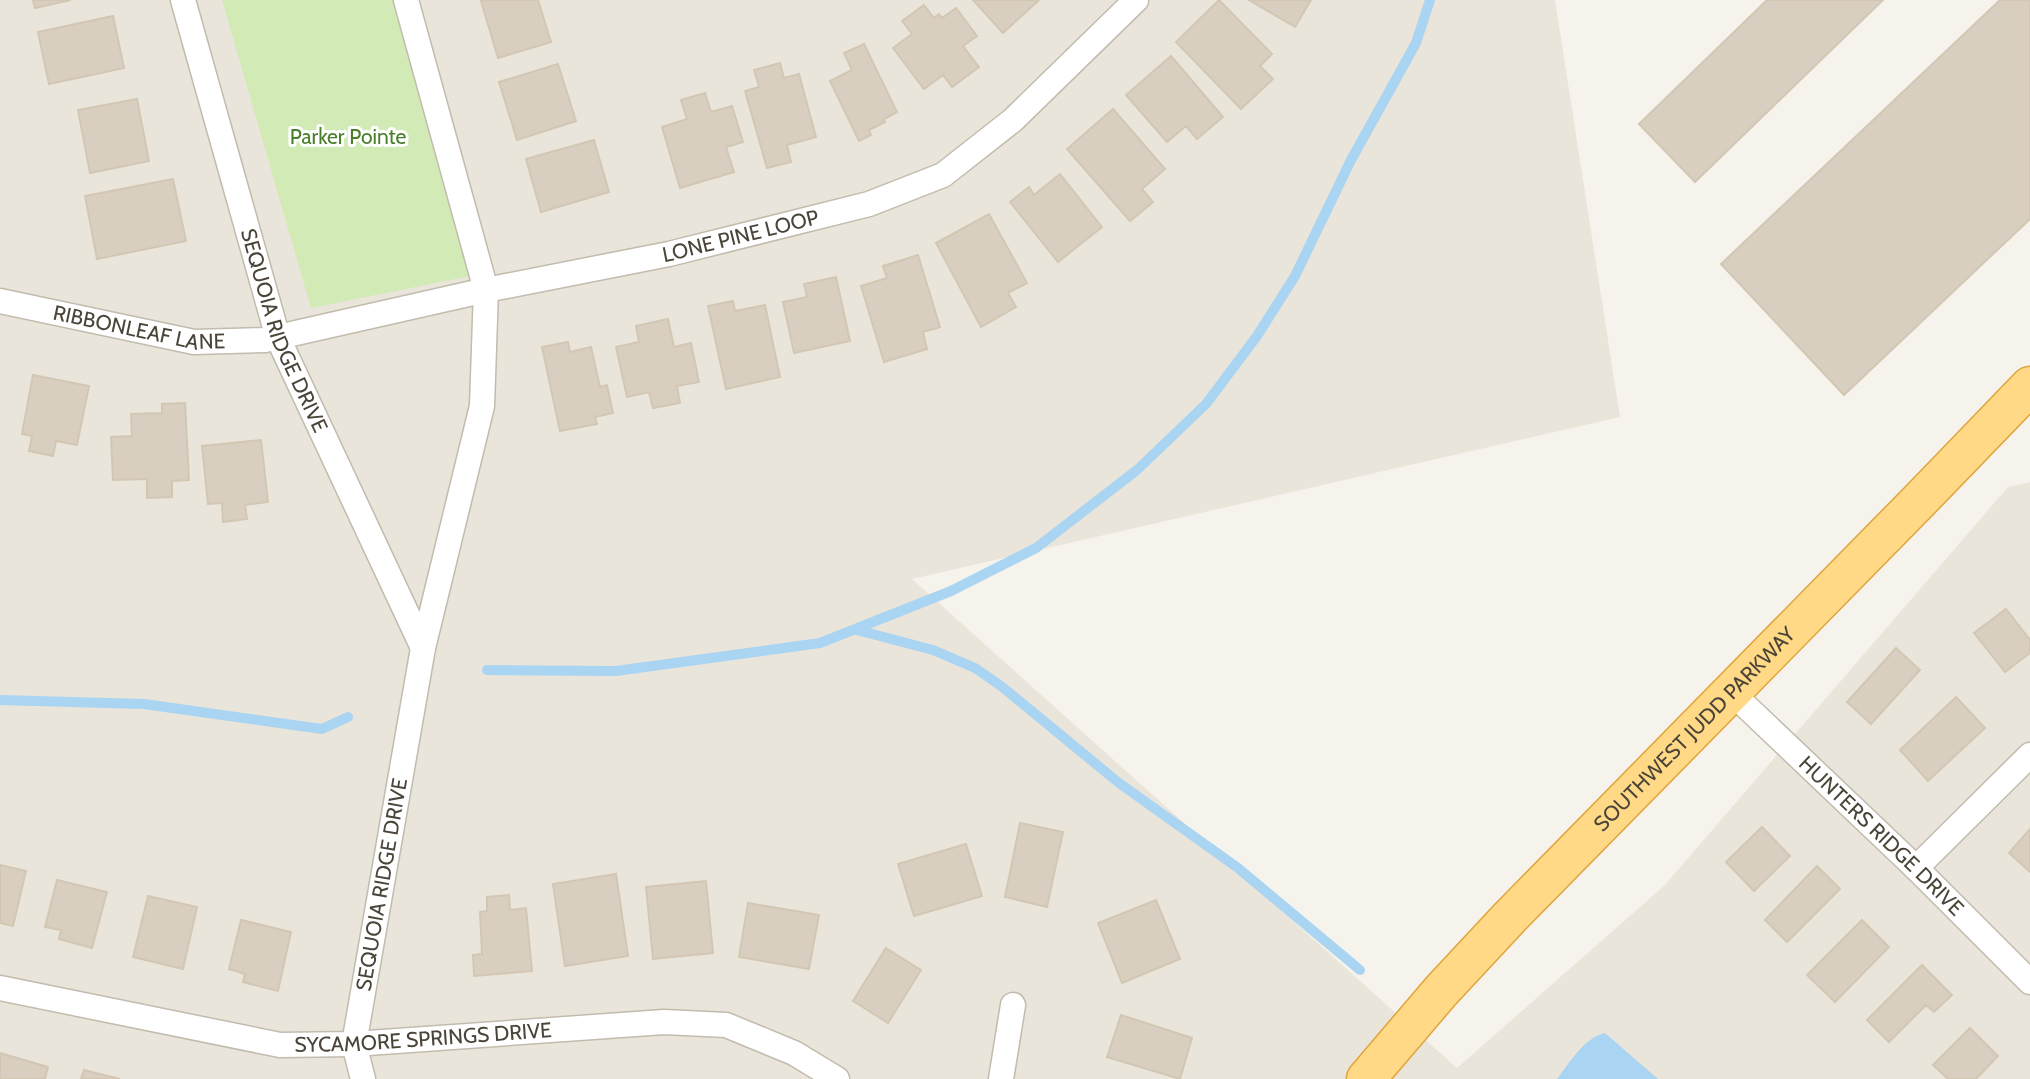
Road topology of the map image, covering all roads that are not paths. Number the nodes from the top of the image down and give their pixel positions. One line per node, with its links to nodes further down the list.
1 (183, 0): 6 (street, SEQUOIA RIDGE DRIVE)
2 (406, 0): 4 (street, SEQUOIA RIDGE DRIVE)
3 (1136, 0): 4 (street, LONE PINE LOOP)
4 (486, 290): 6 (street, LONE PINE LOOP); 8 (street, SEQUOIA RIDGE DRIVE)
5 (0, 301): 6 (street, RIBBONLEAF LANE)
6 (278, 338): 8 (street, SEQUOIA RIDGE DRIVE)
7 (2030, 386): 9 (highway, SOUTHWEST JUDD PARKWAY)
8 (424, 648): 15 (street, SEQUOIA RIDGE DRIVE)
9 (1731, 692): 11 (street, HUNTERS RIDGE DRIVE); 19 (highway, SOUTHWEST JUDD PARKWAY)
10 (2030, 755): 11 (street)
11 (1916, 868): 12 (street, HUNTERS RIDGE DRIVE)
12 (2030, 982)
13 (0, 988): 15 (street, SYCAMORE SPRINGS DRIVE)
14 (1013, 1005): 18 (street)
15 (355, 1044): 16 (street, SEQUOIA RIDGE DRIVE); 17 (street, SYCAMORE SPRINGS DRIVE)
16 (363, 1079)
17 (837, 1079)
18 (1001, 1079)
19 (1366, 1079)

